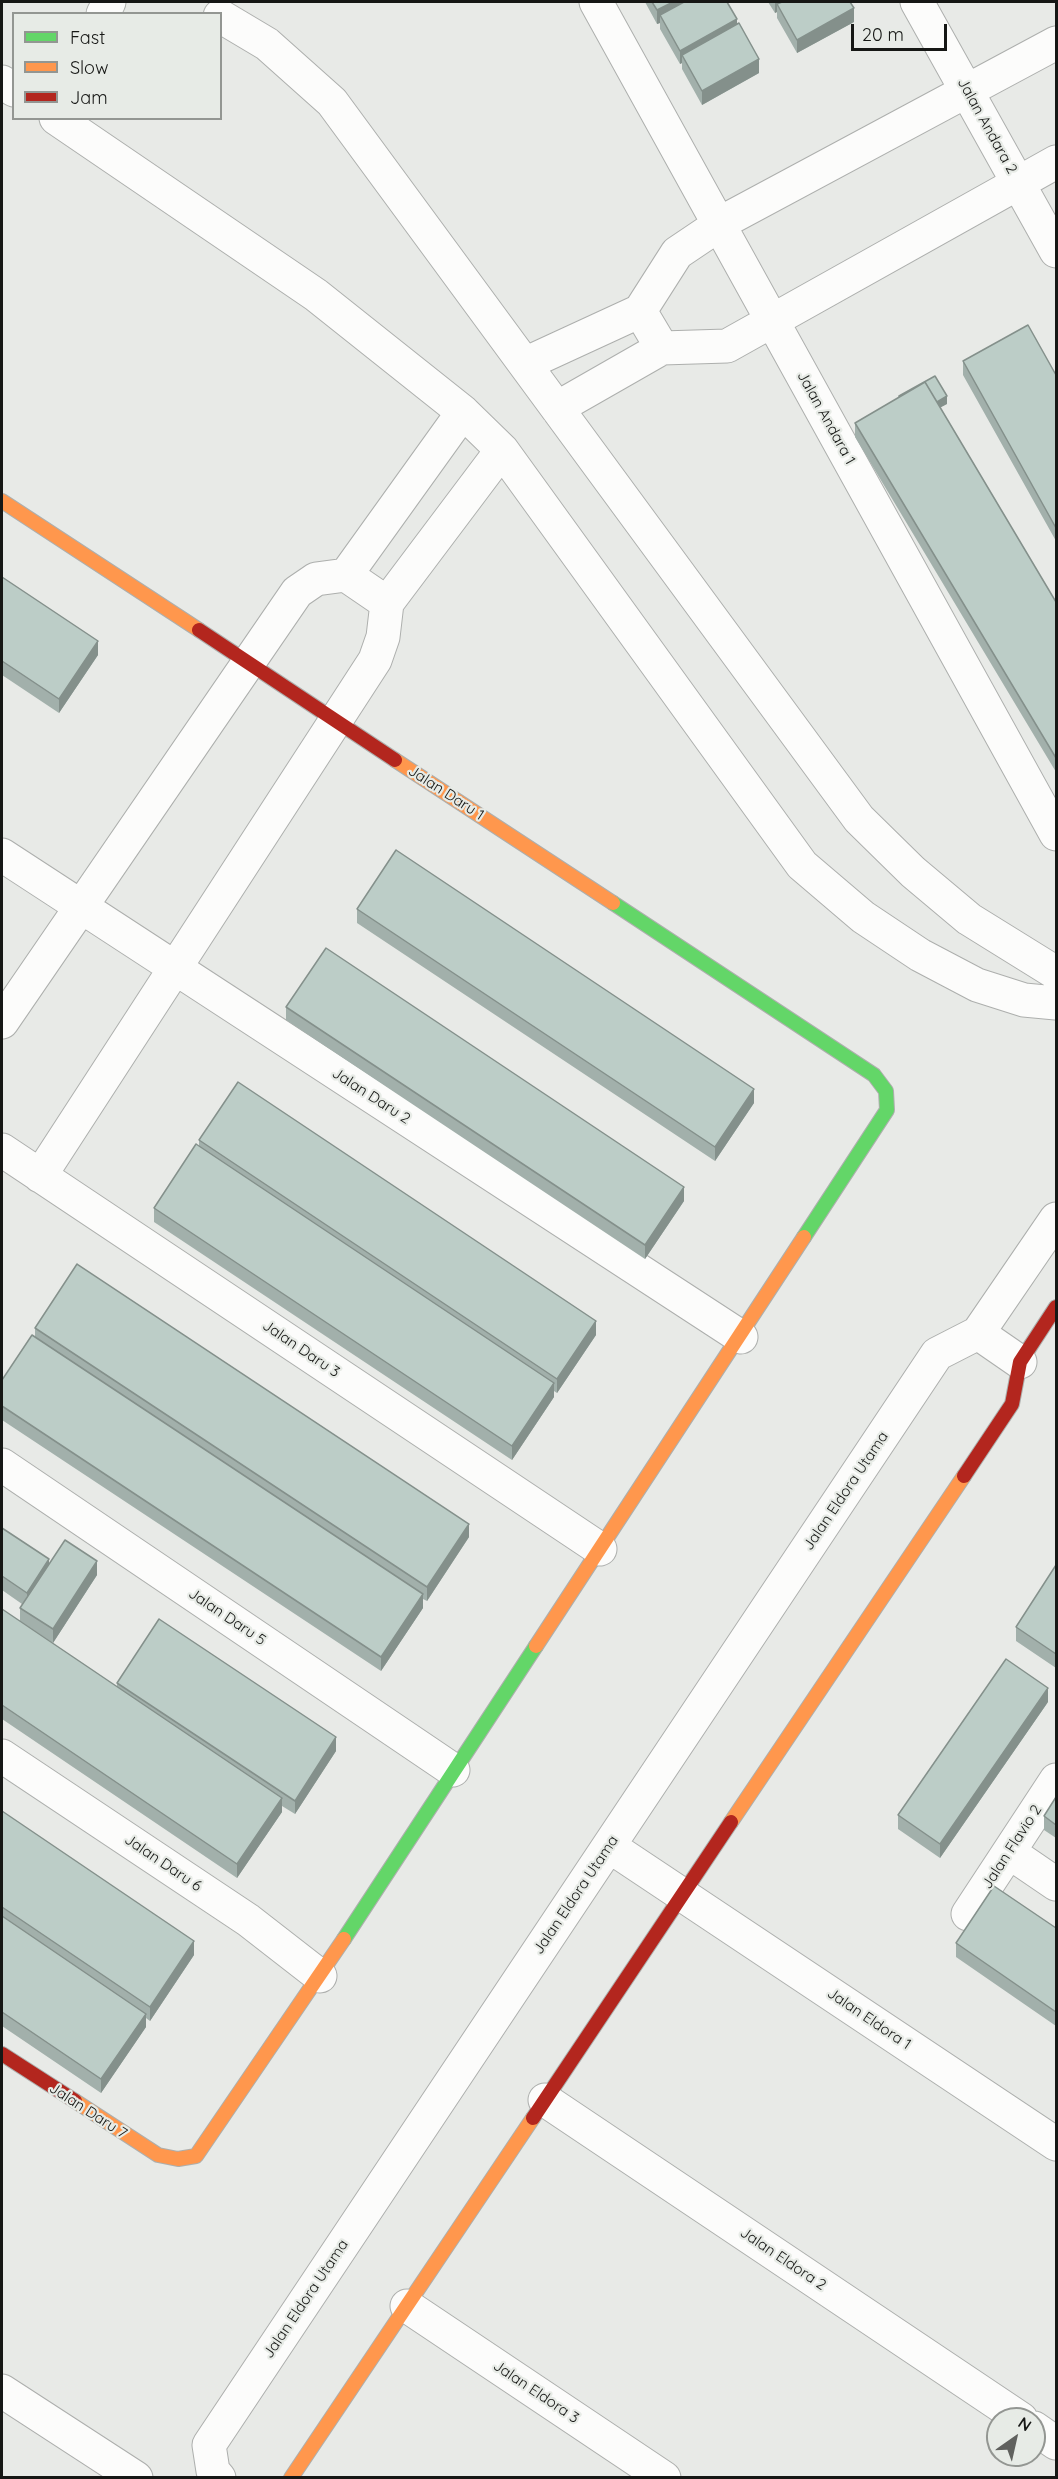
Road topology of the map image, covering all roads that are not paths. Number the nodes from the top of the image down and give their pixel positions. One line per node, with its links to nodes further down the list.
1 (197, 2): 4 (street)
2 (596, 2): 11 (street, Jalan Andara 1)
3 (917, 2): 7 (street, Jalan Andara 2)
4 (213, 12)
5 (222, 17): 16 (street)
6 (1056, 43): 7 (street)
7 (968, 93): 10 (street, Jalan Andara 2); 11 (street)
8 (59, 120): 18 (street)
9 (1056, 162): 10 (street)
10 (1018, 183): 12 (street, Jalan Andara 2); 14 (street)
11 (720, 226): 13 (street); 14 (street, Jalan Andara 1)
12 (1056, 251)
13 (640, 311): 15 (street); 16 (street)
14 (772, 321): 15 (street); 25 (street, Jalan Andara 1)
15 (662, 348): 17 (street)
16 (525, 364): 17 (street)
17 (557, 408): 29 (street)
18 (463, 412): 19 (street); 21 (street)
19 (502, 450): 22 (street); 30 (street)
20 (2, 501): 23 (street, Jalan Daru 1)
21 (346, 575): 22 (street); 23 (street)
22 (387, 603): 24 (street)
23 (248, 663): 24 (street, Jalan Daru 1); 27 (street)
24 (336, 721): 28 (street); 37 (street, Jalan Daru 1)
25 (1056, 834)
26 (2, 855): 27 (street, Jalan Daru 2)
27 (81, 907): 28 (street, Jalan Daru 2); 31 (street)
28 (175, 968): 33 (street); 37 (street, Jalan Daru 2)
29 (1056, 973)
30 (1056, 1003)
31 (2, 1022)
32 (2, 1150): 33 (street, Jalan Daru 3)
33 (40, 1176): 40 (street, Jalan Daru 3)
34 (1056, 1219): 36 (street)
35 (1056, 1307): 38 (street)
36 (978, 1333): 38 (street); 44 (street, Jalan Eldora Utama)
37 (741, 1336): 40 (street)
38 (1020, 1362): 47 (street)
39 (2, 1465): 42 (street, Jalan Daru 5)
40 (600, 1549): 42 (street)
41 (2, 1756): 49 (street, Jalan Daru 6)
42 (453, 1770): 49 (street)
43 (1056, 1780): 45 (street, Jalan Flavio 2)
44 (609, 1846): 47 (street, Jalan Eldora 1); 57 (street, Jalan Eldora Utama)
45 (1009, 1852): 46 (street); 48 (street, Jalan Flavio 2)
46 (1056, 1884)
47 (682, 1895): 51 (street); 52 (street, Jalan Eldora 1)
48 (968, 1914)
49 (320, 1976): 50 (street, Jalan Daru 7)
50 (2, 2054)
51 (545, 2100): 53 (street); 55 (street, Jalan Eldora 2)
52 (1056, 2144)
53 (407, 2306): 58 (street); 59 (street, Jalan Eldora 3)
54 (2, 2391): 56 (street)
55 (1003, 2407)
56 (136, 2478)
57 (219, 2478)
58 (291, 2478)
59 (664, 2478)

